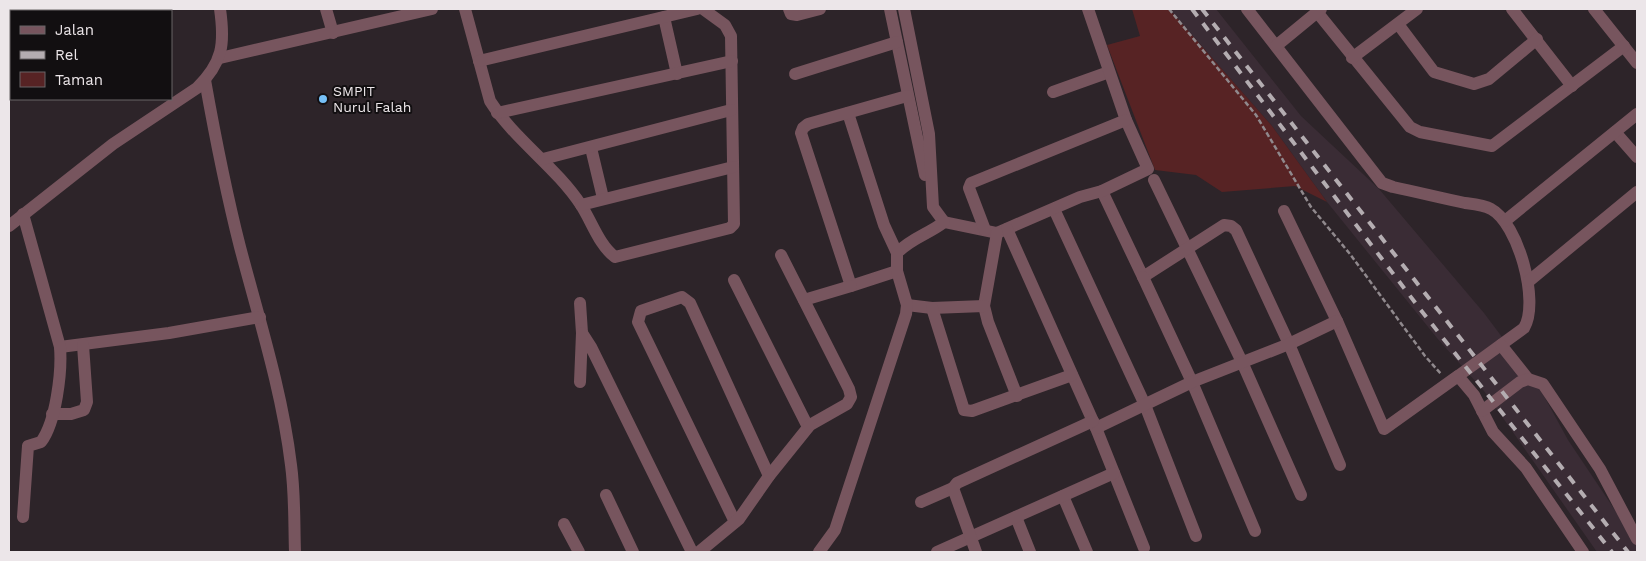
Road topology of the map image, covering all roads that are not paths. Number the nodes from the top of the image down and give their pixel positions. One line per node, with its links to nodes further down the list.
1 (220, 9): 24 (street)
2 (326, 9): 19 (street)
3 (432, 9): 19 (street)
4 (465, 9): 26 (street)
5 (698, 9): 17 (street)
6 (703, 9): 27 (street)
7 (789, 9): 8 (street)
8 (820, 9)
9 (890, 9): 21 (street)
10 (904, 9): 51 (street)
11 (1088, 9): 29 (street)
12 (1247, 9): 22 (street)
13 (1417, 9): 18 (street)
14 (1512, 9): 20 (street)
15 (1594, 9): 23 (street)
16 (1319, 10): 22 (street); 25 (street)
17 (664, 18): 26 (street); 30 (street)
18 (1398, 24): 20 (street); 25 (street)
19 (333, 33): 24 (street)
20 (1537, 39): 33 (street)
21 (896, 42): 31 (street); 35 (street)
22 (1276, 46): 55 (street)
23 (1624, 46): 28 (street); 33 (street)
24 (220, 58): 32 (street)
25 (1352, 58): 33 (street)
26 (479, 61): 37 (street)
27 (732, 61): 30 (street); 36 (street)
28 (1637, 63)
29 (1109, 72): 34 (street); 40 (street)
30 (678, 74): 37 (street)
31 (795, 74)
32 (205, 80): 54 (street); 72 (street)
33 (1572, 86)
34 (1053, 92)
35 (907, 96): 38 (street); 51 (street)
36 (732, 110): 42 (street); 45 (street)
37 (497, 113): 44 (street)
38 (848, 113): 60 (street); 66 (street)
39 (1637, 114): 41 (street)
40 (1126, 120): 47 (street); 58 (street)
41 (1615, 132): 43 (street); 55 (street)
42 (591, 148): 44 (street); 49 (street)
43 (1637, 157)
44 (544, 159): 50 (street)
45 (733, 167): 49 (street); 50 (street)
46 (1154, 180): 59 (street)
47 (1102, 191): 52 (street); 63 (street)
48 (1637, 192): 65 (street)
49 (603, 198): 50 (street)
50 (581, 204)
51 (933, 207): 56 (street)
52 (1054, 209): 58 (street); 86 (street)
53 (1284, 211): 73 (street)
54 (24, 214): 57 (street); 77 (street)
55 (1505, 220): 65 (street)
56 (944, 222): 58 (street); 60 (street)
57 (9, 226)
58 (996, 231): 70 (street); 80 (street)
59 (1186, 249): 63 (street); 75 (street); 79 (street)
60 (897, 252): 62 (street)
61 (781, 255): 67 (street)
62 (898, 271): 66 (street); 69 (street)
63 (1142, 277): 84 (street)
64 (734, 280): 90 (street)
65 (1529, 282): 78 (street)
66 (851, 286): 67 (street)
67 (804, 300): 90 (street)
68 (580, 304): 74 (street)
69 (907, 305): 71 (street); 113 (street)
70 (984, 306): 71 (street); 85 (street)
71 (932, 308): 85 (street)
72 (260, 317): 76 (street); 108 (street)
73 (1337, 321): 75 (street); 81 (street)
74 (582, 332): 83 (street); 111 (street)
75 (1288, 344): 79 (street); 91 (street)
76 (83, 346): 77 (street); 88 (street)
77 (60, 347): 88 (street)
78 (1505, 349): 81 (street); 82 (street)
79 (1242, 362): 84 (street); 96 (street)
80 (1072, 375): 85 (street); 89 (street)
81 (1457, 380): 87 (street)
82 (1528, 380): 87 (street); 106 (street)
83 (580, 382)
84 (1192, 382): 86 (street); 103 (street)
85 (1017, 396)
86 (1145, 405): 89 (street); 104 (street)
87 (1482, 411): 118 (street)
88 (52, 414): 99 (street)
89 (1095, 424): 92 (street); 94 (street)
90 (808, 427): 93 (street)
91 (1340, 465)
92 (1114, 473): 97 (street); 107 (street)
93 (769, 476): 101 (street); 101 (street)
94 (953, 488): 98 (street); 105 (street)
95 (606, 495): 110 (street)
96 (1301, 495)
97 (1063, 496): 100 (street); 117 (street)
98 (921, 502)
99 (23, 517)
100 (1016, 517): 105 (street); 116 (street)
101 (735, 522): 112 (street)
102 (564, 524): 109 (street)
103 (1255, 531)
104 (1196, 536)
105 (971, 538): 114 (street); 115 (street)
106 (1637, 539)
107 (1144, 548)
108 (294, 552)
109 (579, 552)
110 (633, 552)
111 (692, 552)
112 (699, 552)
113 (819, 552)
114 (936, 552)
115 (976, 552)
116 (1030, 552)
117 (1087, 552)
118 (1583, 552)

